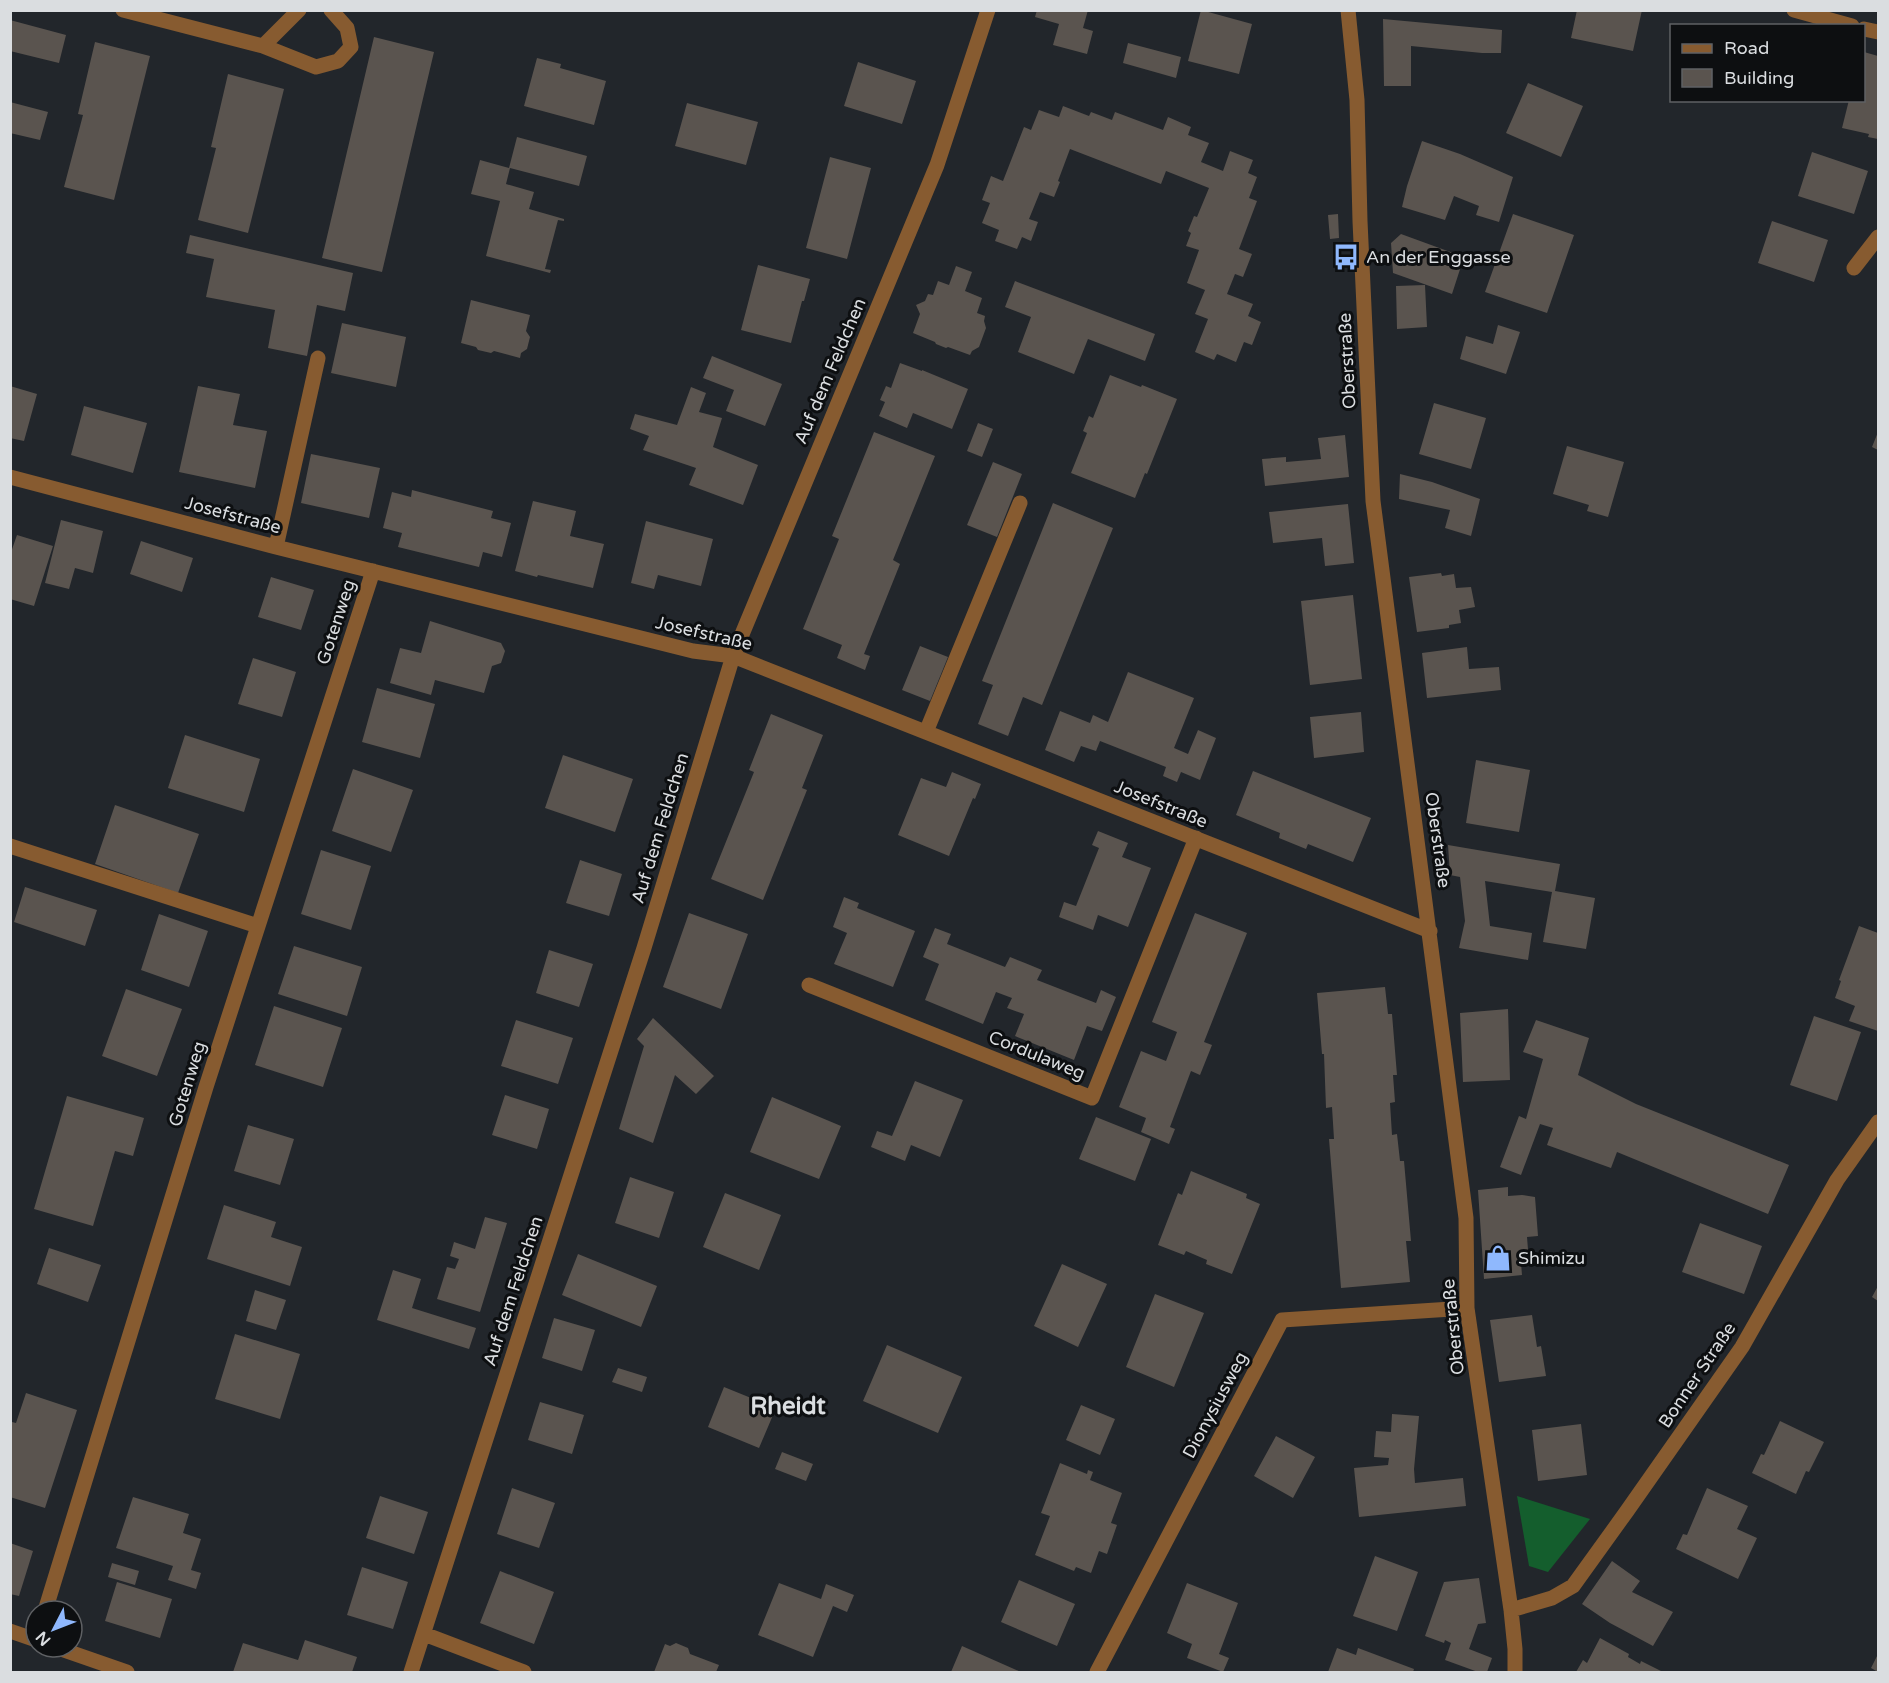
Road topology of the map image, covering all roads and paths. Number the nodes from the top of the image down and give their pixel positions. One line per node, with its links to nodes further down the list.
1 (123, 10): 8 (street)
2 (299, 10): 8 (street)
3 (331, 10): 8 (street)
4 (988, 10): 16 (street, Auf dem Feldchen)
5 (1347, 10): 21 (street, Oberstraße)
6 (1794, 10): 7 (street)
7 (1845, 24)
8 (263, 46)
9 (1878, 237): 10 (street)
10 (1854, 268)
11 (318, 358): 14 (street)
12 (10, 477): 14 (street, Josefstraße)
13 (1020, 503): 17 (street)
14 (276, 547): 15 (street, Josefstraße)
15 (373, 571): 16 (street, Josefstraße); 20 (street, Gotenweg)
16 (733, 656): 17 (street, Josefstraße); 27 (street, Auf dem Feldchen)
17 (926, 732): 18 (street, Josefstraße)
18 (1196, 838): 21 (street, Josefstraße); 22 (street, Cordulaweg)
19 (10, 846): 20 (street)
20 (258, 926): 25 (street, Gotenweg)
21 (1430, 931): 24 (street, Oberstraße)
22 (809, 985)
23 (1878, 1122): 26 (street, Bonner Straße)
24 (1467, 1308): 26 (street, Oberstraße); 32 (street, Dionysiusweg)
25 (49, 1599)
26 (1511, 1610): 33 (street, Oberstraße)
27 (424, 1634): 30 (street, Auf dem Feldchen); 31 (street)
28 (84, 1657): 29 (street)
29 (126, 1672)
30 (411, 1672)
31 (524, 1672)
32 (1097, 1672)
33 (1515, 1672)

